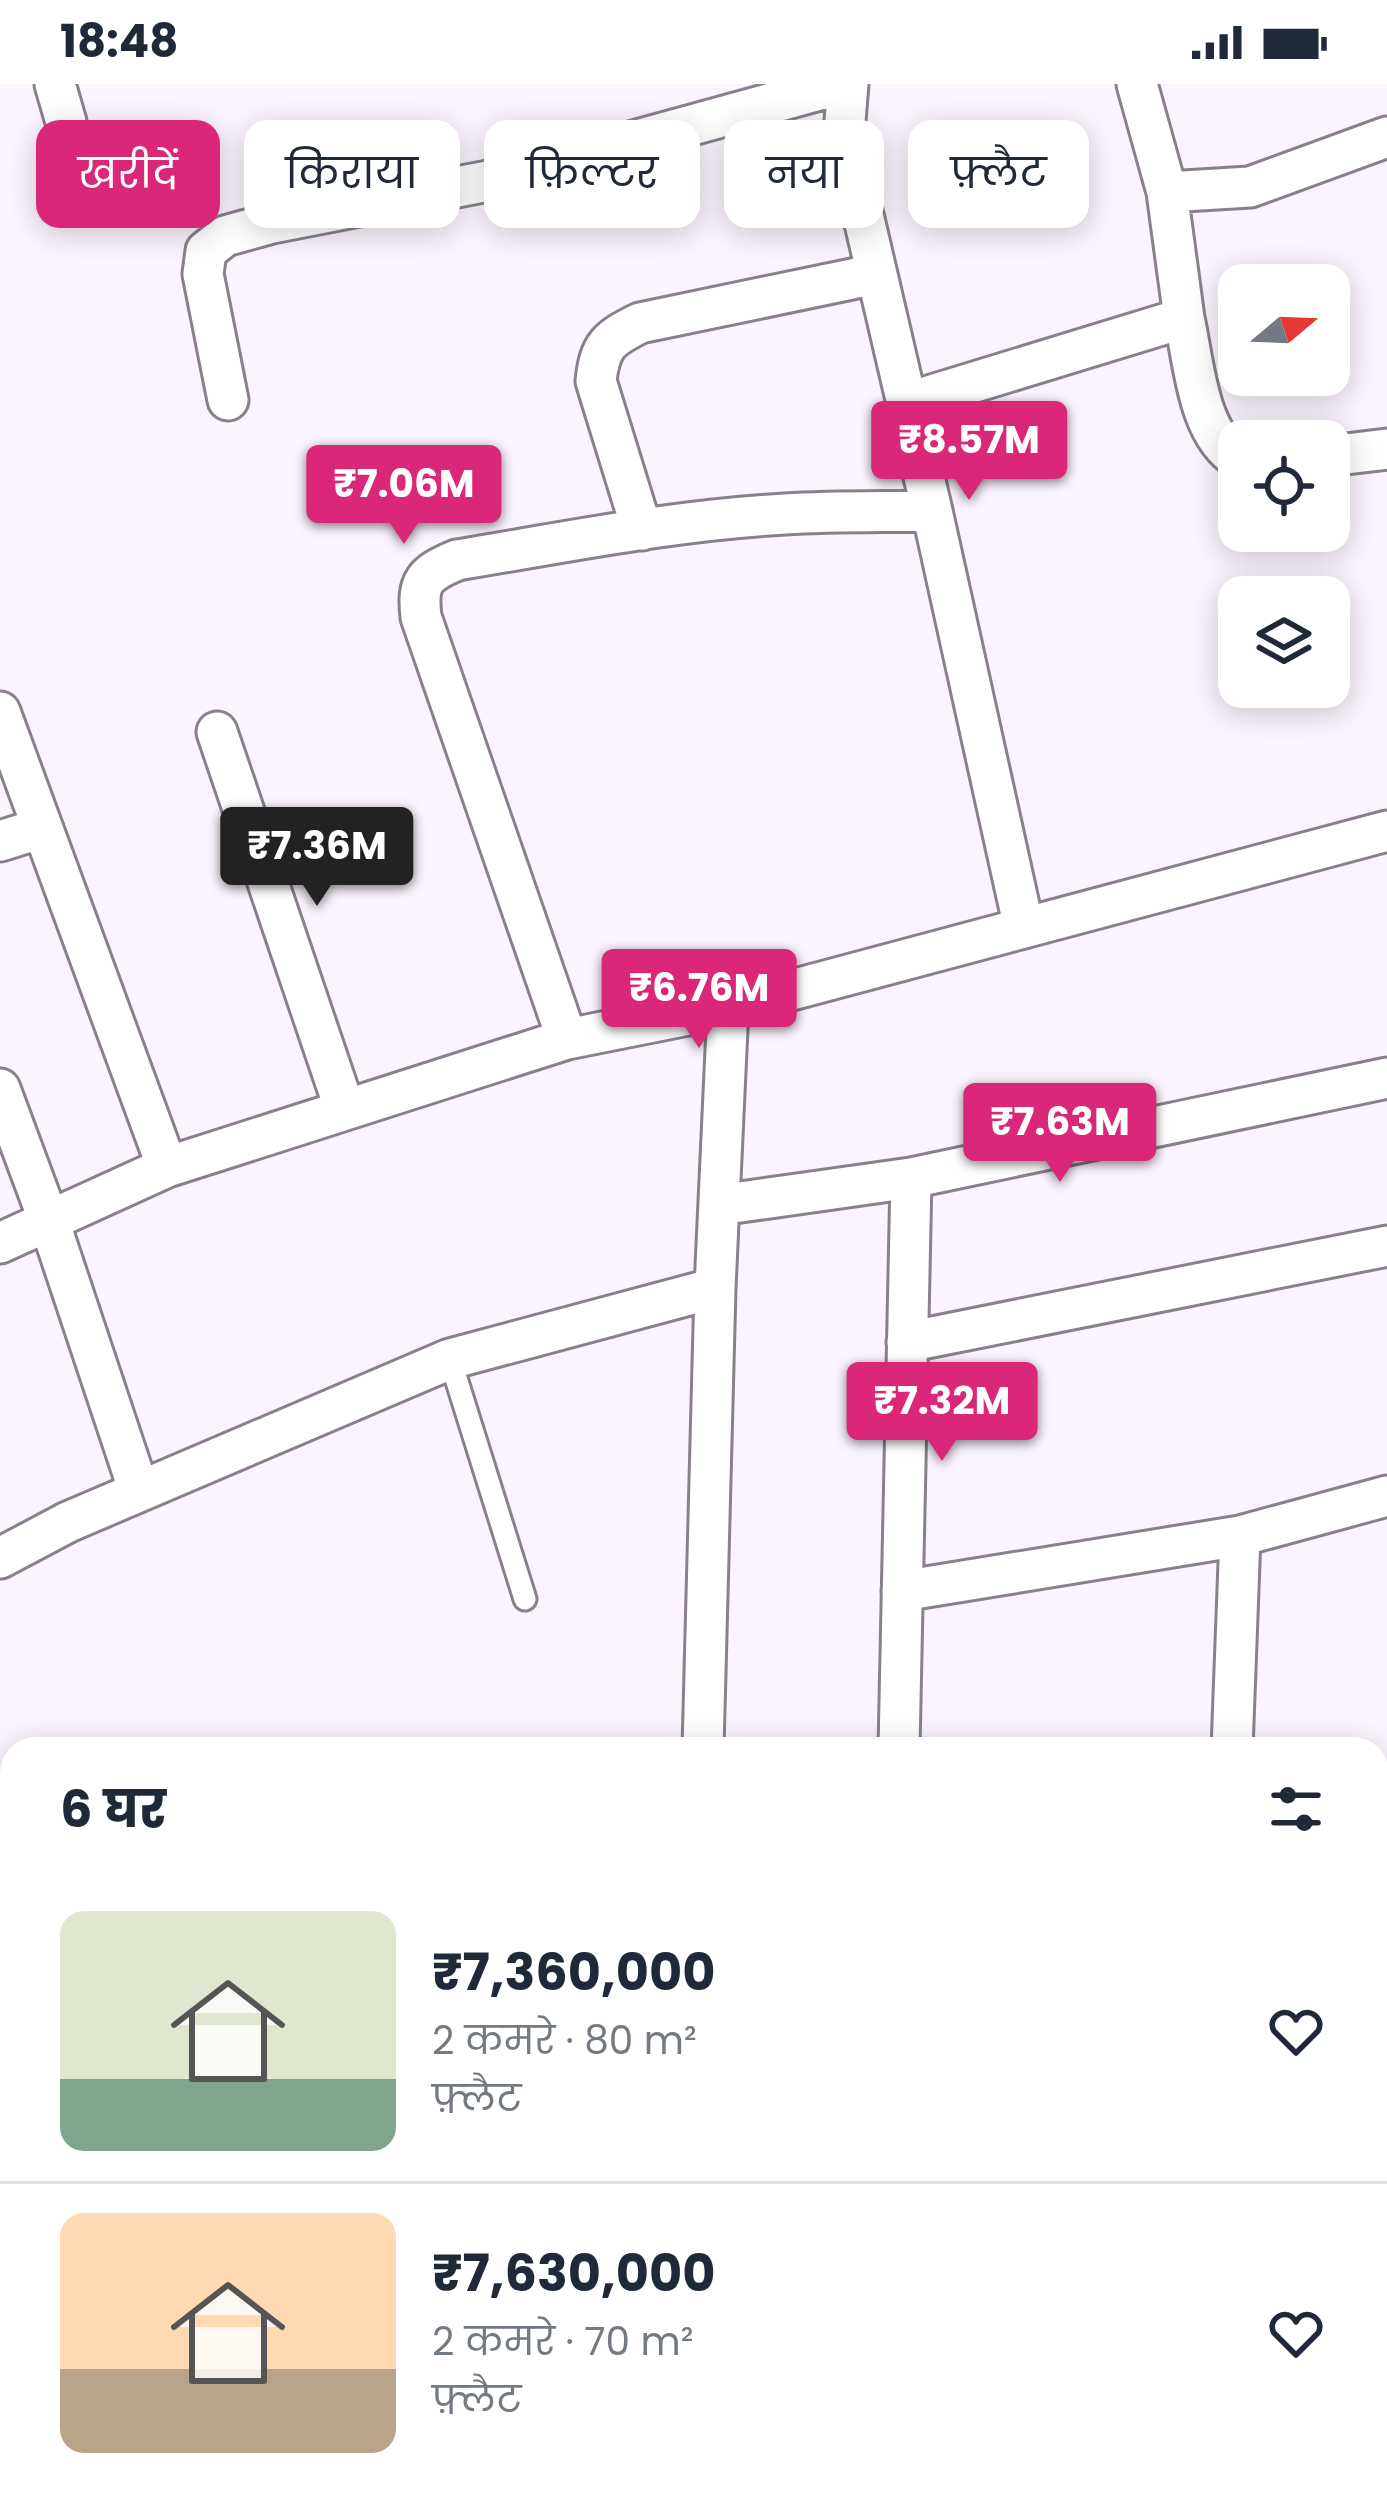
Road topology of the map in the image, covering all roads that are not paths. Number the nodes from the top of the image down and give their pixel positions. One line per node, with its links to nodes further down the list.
1 (55, 84): 4 (street)
2 (844, 84): 7 (street); 9 (street)
3 (1137, 84): 6 (street)
4 (65, 120)
5 (1387, 137): 6 (street)
6 (1167, 191): 8 (street)
7 (876, 274): 10 (street); 15 (street)
8 (1184, 318): 10 (street); 11 (street)
9 (229, 400)
10 (906, 403): 14 (street)
11 (1218, 441)
12 (1387, 449): 13 (street)
13 (1350, 453)
14 (932, 511): 15 (street); 21 (street)
15 (642, 530): 23 (street)
16 (0, 712): 18 (street)
17 (218, 732): 26 (street)
18 (42, 828): 20 (street); 27 (street)
19 (1387, 831): 21 (street)
20 (0, 841)
21 (1024, 928): 22 (street)
22 (728, 1007): 23 (street); 29 (street)
23 (567, 1039): 26 (street)
24 (1387, 1078): 28 (street)
25 (0, 1089): 30 (street)
26 (345, 1110): 27 (street)
27 (167, 1167): 30 (street)
28 (911, 1178): 29 (street); 34 (street)
29 (718, 1205): 33 (street)
30 (49, 1221): 31 (street); 36 (street)
31 (0, 1244)
32 (1387, 1246): 34 (street)
33 (715, 1288): 35 (street); 42 (street)
34 (907, 1342): 40 (street)
35 (450, 1360): 36 (street); 41 (lane)
36 (139, 1491): 39 (street)
37 (1387, 1496): 38 (street)
38 (1240, 1536): 40 (street); 44 (street)
39 (0, 1558)
40 (902, 1592): 43 (street)
41 (525, 1599)
42 (703, 1737)
43 (898, 1737)
44 (1232, 1737)

